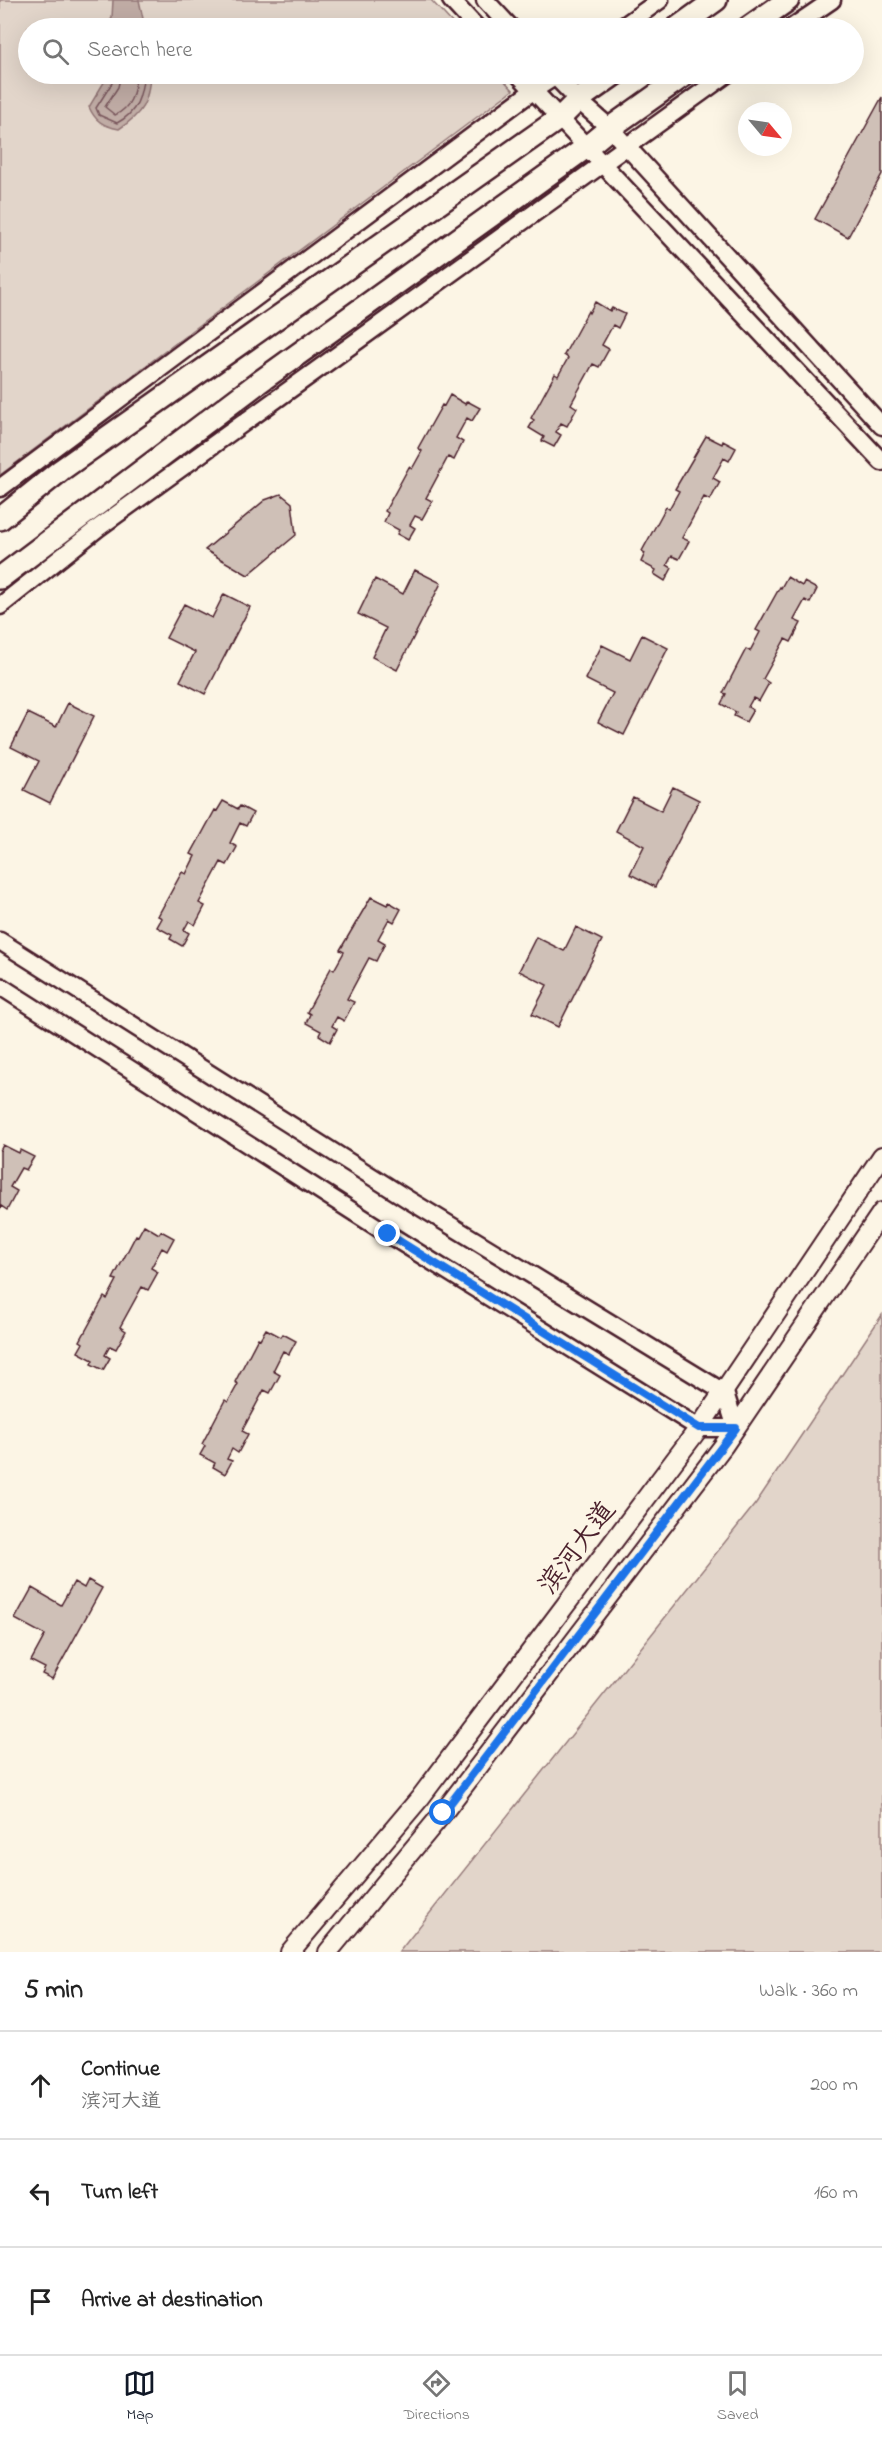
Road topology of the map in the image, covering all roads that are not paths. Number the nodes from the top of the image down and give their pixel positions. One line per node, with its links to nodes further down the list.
1 (451, 0): 7 (street)
2 (485, 0): 8 (street)
3 (660, 0): 9 (street)
4 (716, 0): 10 (main road)
5 (788, 0): 11 (main road)
6 (832, 0): 12 (street)
7 (468, 18)
8 (502, 18)
9 (635, 18)
10 (691, 18)
11 (762, 18)
12 (806, 18)
13 (528, 84): 19 (street)
14 (542, 84): 19 (street)
15 (564, 84): 20 (street)
16 (601, 84): 20 (main road)
17 (672, 84): 22 (main road)
18 (714, 84): 23 (street)
19 (534, 90): 21 (street); 28 (street)
20 (578, 100): 21 (main road); 22 (street)
21 (560, 118): 24 (street); 29 (main road)
22 (610, 128): 23 (street); 24 (main road)
23 (626, 145): 25 (street); 26 (street)
24 (588, 146): 25 (street); 30 (main road)
25 (605, 164): 27 (street); 31 (street)
26 (882, 426)
27 (882, 462)
28 (0, 488)
29 (0, 519)
30 (0, 578)
31 (0, 606)
32 (0, 941): 36 (street)
33 (0, 986): 37 (street)
34 (882, 1156): 36 (main road, 滨河大道)
35 (882, 1212): 38 (main road, 滨河大道)
36 (725, 1393): 37 (main road, 滨河大道); 38 (street)
37 (699, 1428): 38 (street); 39 (main road, 滨河大道)
38 (736, 1428): 40 (main road, 滨河大道)
39 (290, 1952)
40 (328, 1952)

